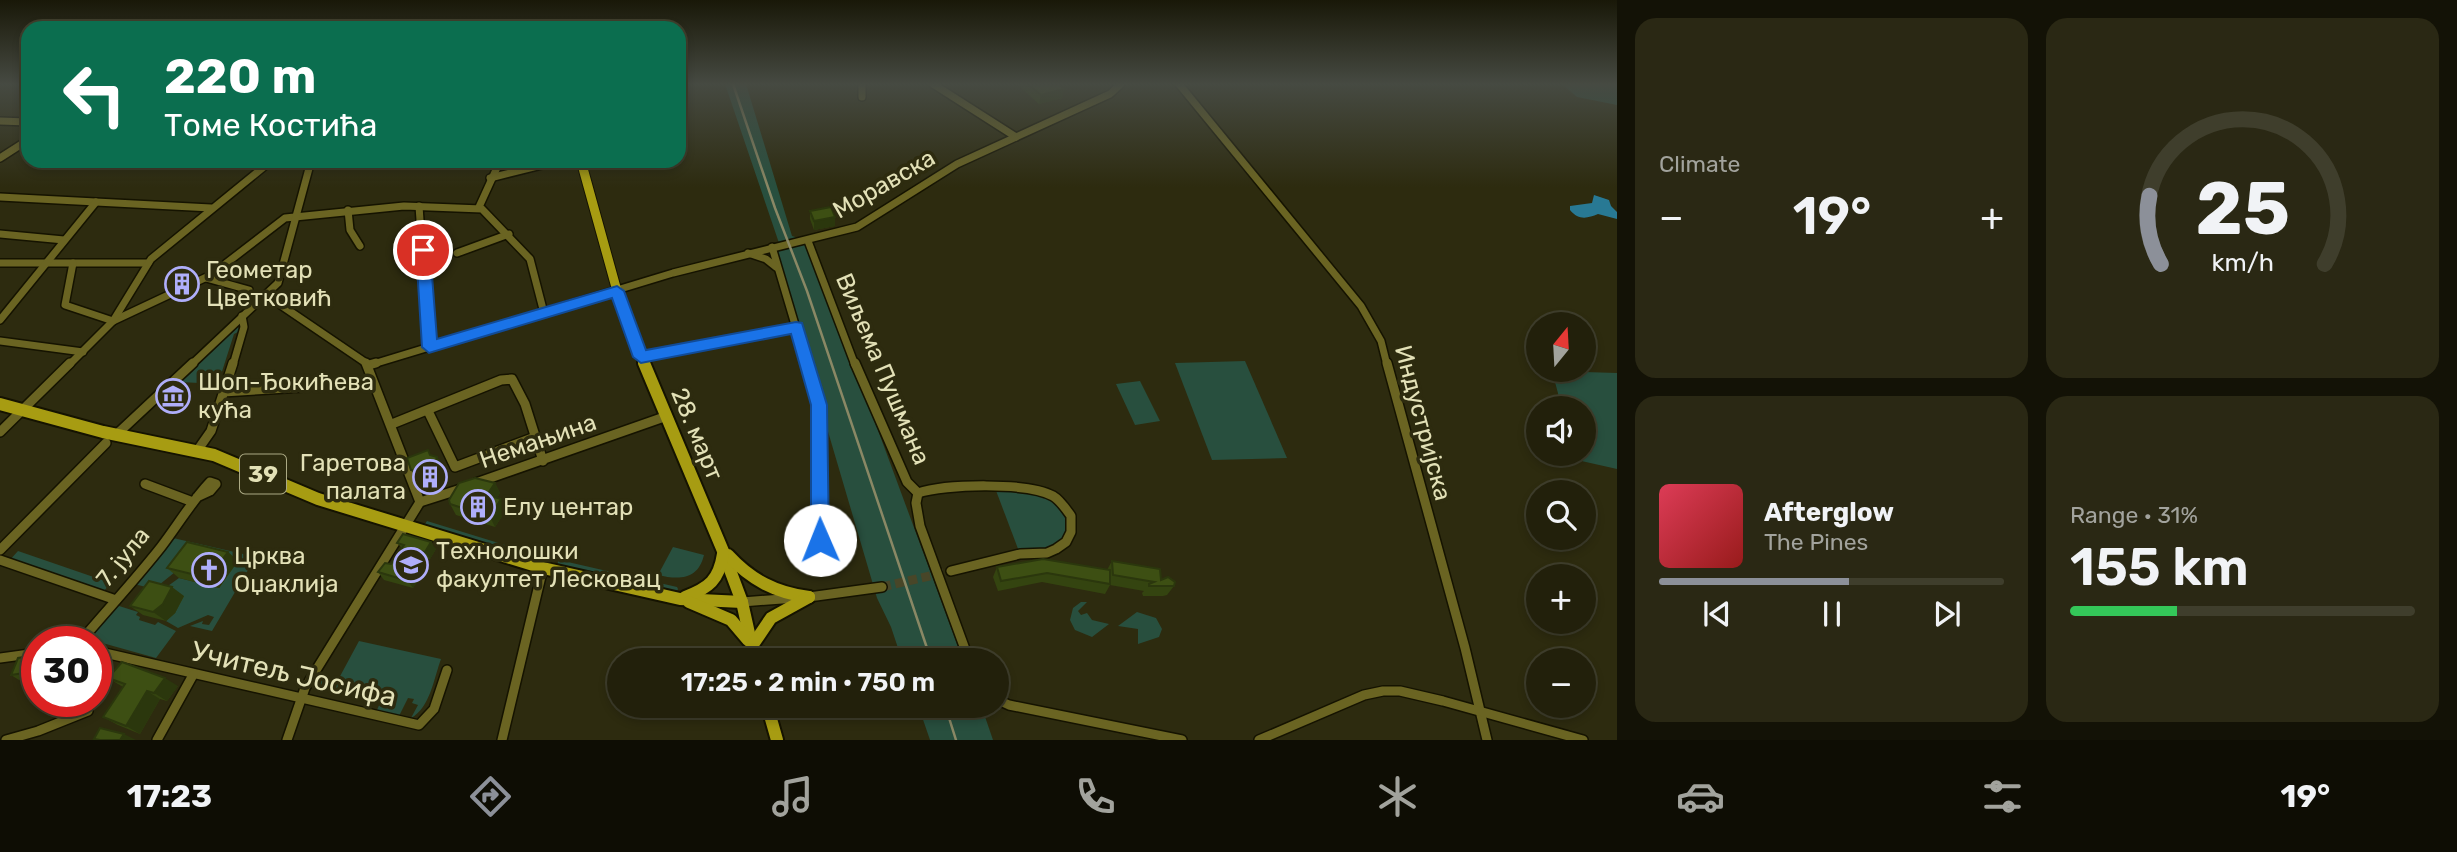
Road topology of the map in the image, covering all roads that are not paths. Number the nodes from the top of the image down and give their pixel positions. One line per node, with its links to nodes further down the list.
1 (987, 119): 6 (street)
2 (1056, 119): 6 (street, Моравска)
3 (1207, 119): 89 (street, Индустријска)
4 (0, 121): 5 (street)
5 (21, 122)
6 (1016, 137): 25 (street, Моравска)
7 (21, 144): 8 (street)
8 (0, 158)
9 (262, 168): 19 (street)
10 (310, 168): 21 (street)
11 (496, 168): 14 (street)
12 (530, 168): 14 (street)
13 (583, 168): 37 (main road, 28. март)
14 (491, 178): 18 (street)
15 (0, 197): 16 (street)
16 (96, 202): 19 (street); 24 (street)
17 (419, 206): 18 (street); 20 (street); 45 (street)
18 (479, 207): 23 (street)
19 (211, 208): 32 (street)
20 (348, 211): 21 (street); 26 (street)
21 (298, 216): 35 (street); 38 (street)
22 (0, 234): 24 (street)
23 (509, 234): 28 (street); 39 (street)
24 (64, 240): 33 (street)
25 (808, 241): 27 (street, Моравска); 63 (street, Виљема Пушмана)
26 (360, 246)
27 (772, 247): 29 (street, Моравска); 34 (street)
28 (457, 253)
29 (748, 253): 34 (street); 37 (street, Моравска)
30 (0, 263): 33 (street)
31 (72, 263): 32 (street); 33 (street); 42 (street)
32 (148, 263): 42 (street)
33 (45, 264): 41 (street)
34 (778, 268): 43 (street)
35 (206, 278): 36 (street); 42 (street)
36 (249, 290)
37 (617, 291): 39 (street, Моравска); 47 (main road, 28. март)
38 (266, 295): 40 (street); 48 (street)
39 (544, 313): 45 (street, Моравска)
40 (242, 316): 50 (street); 57 (street)
41 (0, 320)
42 (113, 321): 46 (street)
43 (796, 327): 47 (street); 69 (street)
44 (0, 341): 46 (street)
45 (429, 347): 48 (street, Моравска)
46 (83, 352): 52 (street)
47 (641, 357): 54 (main road, 28. март)
48 (369, 365): 55 (street)
49 (303, 387): 50 (street)
50 (223, 392): 60 (street)
51 (0, 404): 52 (main road, 39)
52 (22, 411): 56 (street); 57 (main road, 39)
53 (428, 411): 55 (street); 58 (street); 58 (street)
54 (667, 416): 61 (street, Немањина); 67 (main road, 28. март)
55 (392, 424): 64 (street)
56 (0, 432)
57 (116, 435): 60 (main road, 39)
58 (535, 438): 61 (street)
59 (106, 443): 66 (street)
60 (197, 451): 65 (main road, 39)
61 (543, 461): 64 (street, Немањина)
62 (145, 484): 75 (street, 7. јула)
63 (918, 493): 71 (street, Виљема Пушмана); 81 (street)
64 (421, 502): 65 (street)
65 (405, 528): 70 (main road, 39); 87 (street)
66 (0, 550)
67 (723, 551): 73 (main road); 74 (main road); 76 (main road, 28. март)
68 (0, 560): 75 (street)
69 (821, 564)
70 (542, 568): 74 (main road, 39); 95 (street)
71 (951, 571)
72 (882, 587): 73 (street)
73 (809, 597): 76 (street); 80 (main road)
74 (680, 599): 76 (main road, 39); 78 (main road)
75 (116, 600): 77 (street, 7. јула)
76 (741, 602): 79 (main road, 28. март)
77 (94, 626)
78 (751, 648)
79 (753, 648)
80 (756, 648)
81 (965, 648)
82 (21, 655): 84 (street)
83 (112, 655): 86 (street, Учитељ Јосифа)
84 (0, 658)
85 (447, 670): 87 (street, Учитељ Јосифа)
86 (193, 675): 87 (street, Учитељ Јосифа); 93 (street)
87 (300, 699): 94 (street)
88 (1009, 705): 97 (street)
89 (1480, 711): 98 (street); 99 (street, Индустријска); 100 (street)
90 (74, 717): 92 (street)
91 (770, 718): 96 (main road)
92 (6, 740)
93 (156, 740)
94 (287, 740)
95 (502, 740)
96 (776, 740)
97 (1182, 740)
98 (1259, 740)
99 (1488, 740)
100 (1583, 740)

